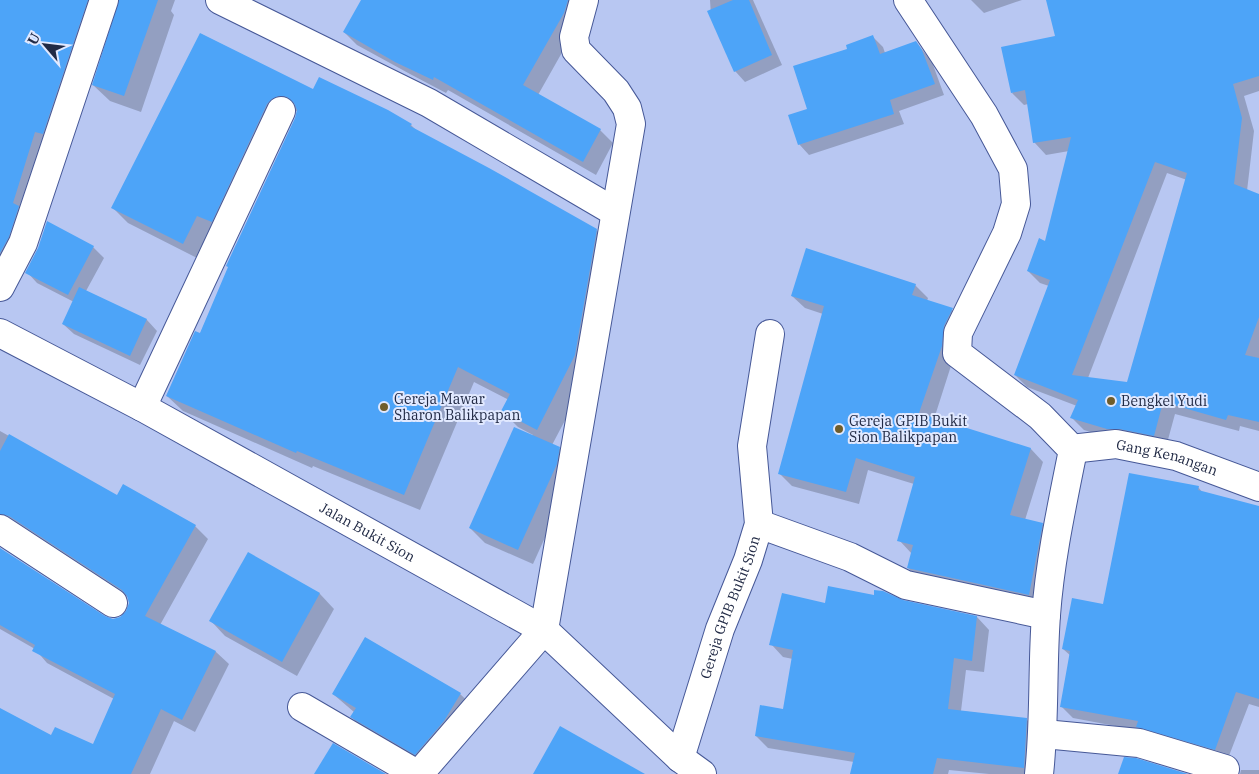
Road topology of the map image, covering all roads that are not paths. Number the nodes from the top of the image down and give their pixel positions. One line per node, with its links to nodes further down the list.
1 (104, 0): 7 (street)
2 (220, 0): 6 (street)
3 (584, 0): 6 (street)
4 (908, 0): 11 (street)
5 (281, 111): 10 (street)
6 (615, 212): 17 (street)
7 (0, 287)
8 (0, 333): 10 (street, Jalan Bukit Sion)
9 (770, 334): 13 (street, Gereja GPIB Bukit Sion)
10 (142, 407): 17 (street, Jalan Bukit Sion)
11 (1071, 449): 12 (street, Gang Kenangan); 16 (street)
12 (1259, 487)
13 (758, 524): 16 (street); 20 (street, Gereja GPIB Bukit Sion)
14 (0, 529): 15 (street)
15 (114, 603)
16 (1046, 615): 19 (street)
17 (544, 630): 20 (street, Jalan Bukit Sion); 22 (street)
18 (302, 708): 22 (street)
19 (1044, 734): 21 (street); 24 (street)
20 (680, 758): 23 (street, Jalan Bukit Sion)
21 (1225, 770)
22 (418, 774)
23 (702, 774)
24 (1039, 774)

